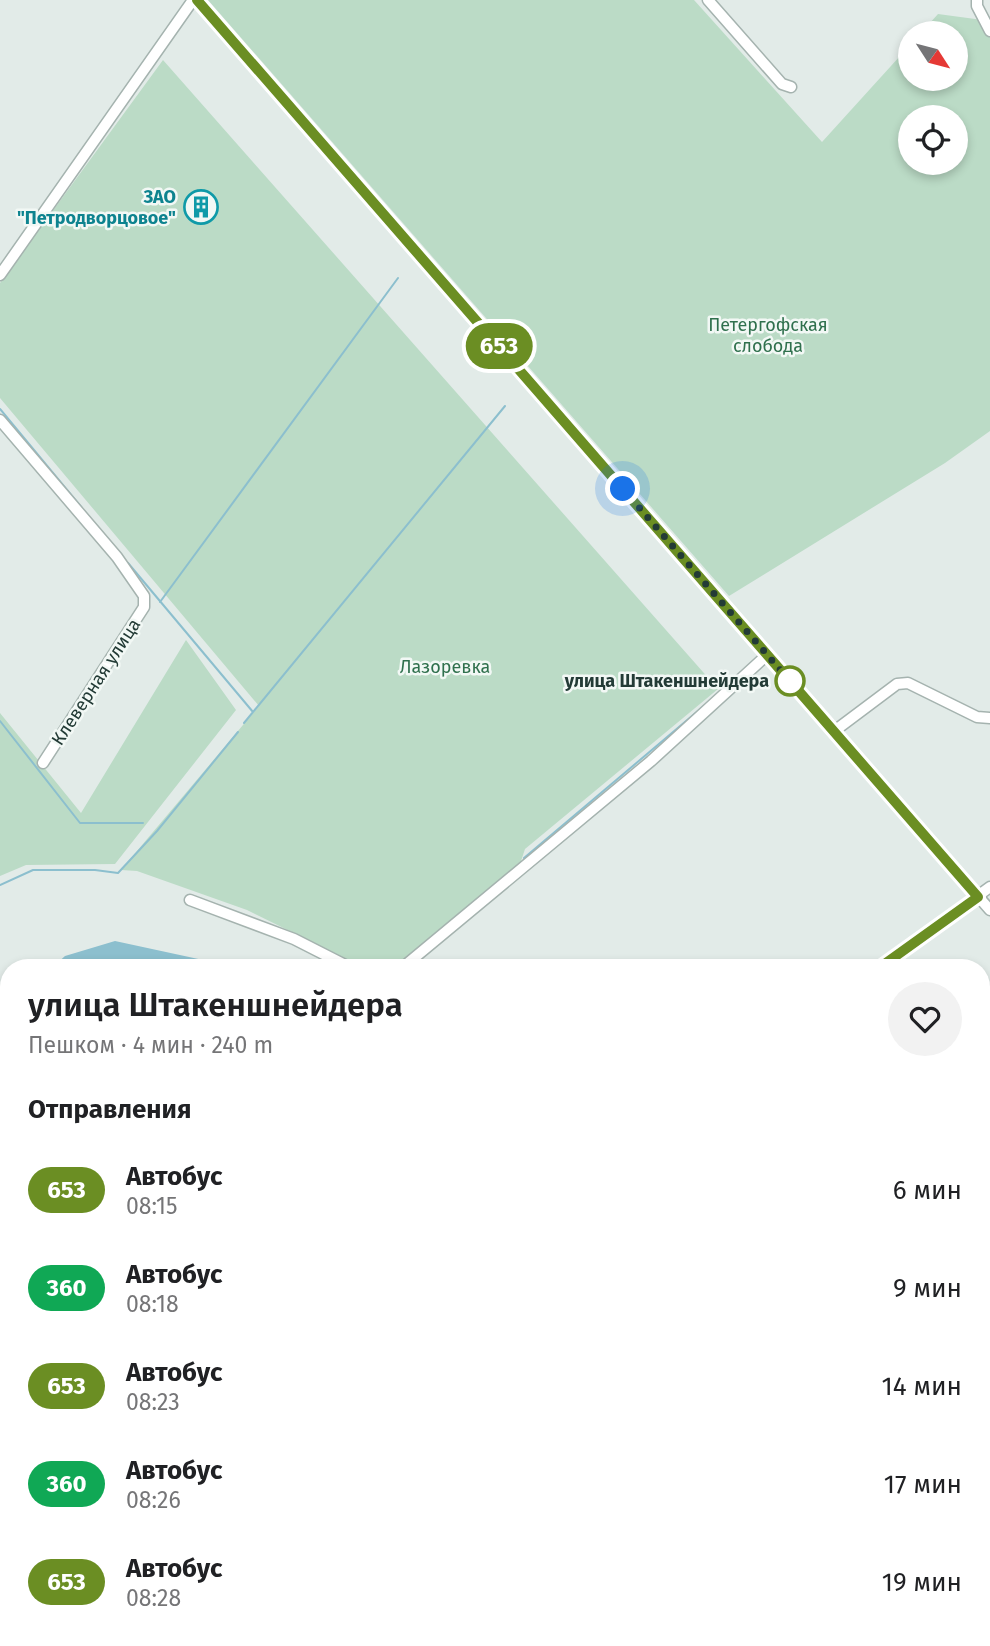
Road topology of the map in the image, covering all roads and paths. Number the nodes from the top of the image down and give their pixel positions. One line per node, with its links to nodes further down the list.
1 (195, 0): 6 (street); 8 (street)
2 (708, 0): 5 (street)
3 (977, 0): 4 (street)
4 (990, 31)
5 (791, 87)
6 (0, 275)
7 (0, 420): 11 (street, Клеверная улица)
8 (767, 655): 10 (street); 17 (street)
9 (990, 718): 10 (street)
10 (833, 732): 13 (street)
11 (43, 764)
12 (990, 887): 13 (street)
13 (978, 897): 15 (street); 18 (street)
14 (190, 900): 16 (street)
15 (990, 910)
16 (333, 959)
17 (413, 959)
18 (892, 959)

